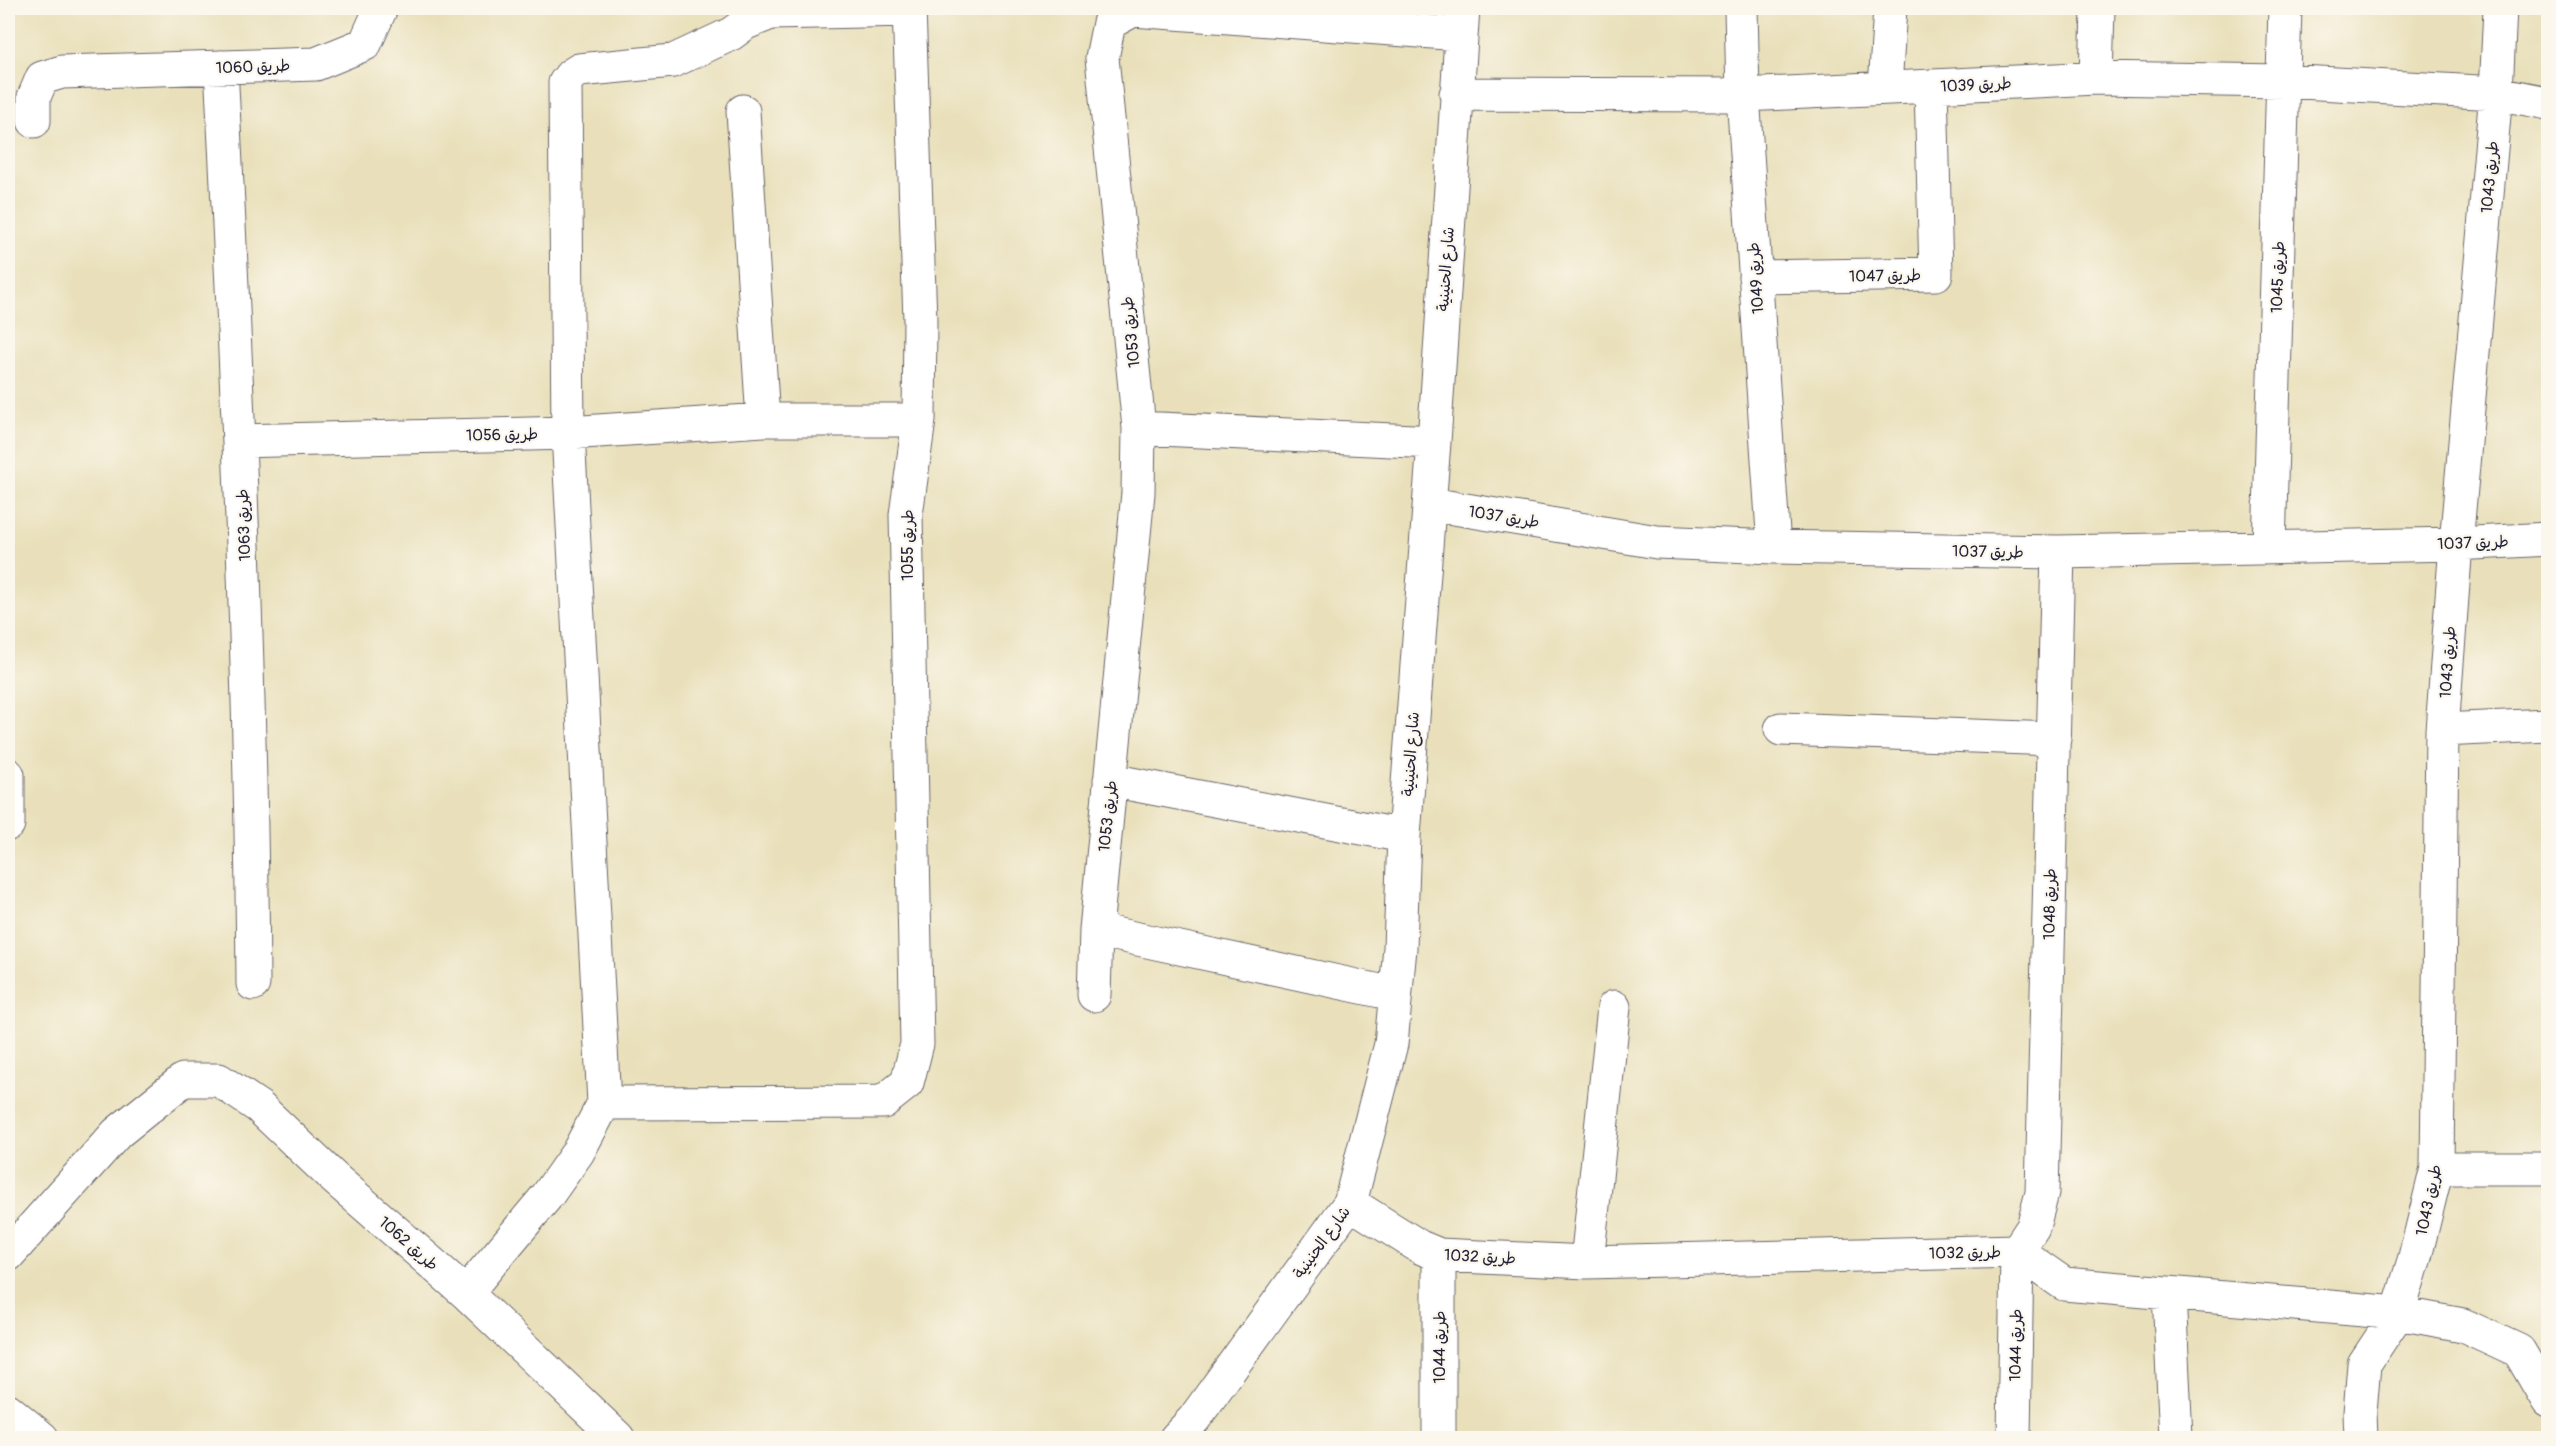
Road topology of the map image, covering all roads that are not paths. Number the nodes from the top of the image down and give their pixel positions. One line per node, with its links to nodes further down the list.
1 (381, 8): 9 (street, طريق 1060)
2 (1741, 8): 16 (street, طريق 1049)
3 (1890, 8): 13 (street)
4 (2098, 8): 10 (street)
5 (2285, 8): 11 (street, طريق 1045)
6 (2500, 8): 14 (street, طريق 1043)
7 (909, 9): 22 (street, طريق 1055); 24 (street)
8 (1461, 21): 15 (street, شارع الحنينية); 23 (street, طريق 1053)
9 (221, 67): 19 (street, طريق 1060); 25 (street, طريق 1063)
10 (2096, 78): 11 (street, طريق 1039); 12 (street, طريق 1039)
11 (2283, 81): 14 (street, طريق 1039); 30 (street, طريق 1045)
12 (1931, 86): 13 (street, طريق 1039); 20 (street, طريق 1047)
13 (1885, 88): 16 (street, طريق 1039)
14 (2496, 93): 17 (street, طريق 1039); 29 (street, طريق 1043)
15 (1456, 94): 16 (street, طريق 1039); 26 (street, شارع الحنينية)
16 (1743, 95): 20 (street, طريق 1049)
17 (2548, 103)
18 (743, 111): 21 (street)
19 (34, 121)
20 (1755, 277): 31 (street, طريق 1049)
21 (763, 420): 22 (street, طريق 1056); 24 (street, طريق 1056)
22 (919, 420): 46 (street, طريق 1055)
23 (1139, 428): 26 (street); 38 (street, طريق 1053)
24 (568, 433): 25 (street, طريق 1056); 46 (street)
25 (240, 441): 42 (street, طريق 1063)
26 (1434, 442): 27 (street, شارع الحنينية)
27 (1430, 504): 31 (street, طريق 1037); 40 (street, شارع الحنينية)
28 (2548, 539): 29 (street, طريق 1037)
29 (2456, 544): 30 (street, طريق 1037); 35 (street, طريق 1043)
30 (2269, 547): 32 (street, طريق 1037)
31 (1774, 548): 32 (street, طريق 1037)
32 (2058, 552): 36 (street, طريق 1048)
33 (2548, 725): 35 (street)
34 (1781, 729): 36 (street)
35 (2442, 730): 47 (street, طريق 1043)
36 (2054, 739): 50 (street, طريق 1048)
37 (8, 775): 39 (street)
38 (1110, 780): 40 (street); 41 (street, طريق 1053)
39 (8, 824)
40 (1404, 836): 43 (street, شارع الحنينية)
41 (1096, 930): 43 (street); 44 (street, طريق 1053)
42 (253, 984)
43 (1394, 994): 49 (street, شارع الحنينية)
44 (1094, 995)
45 (1614, 1006): 53 (street)
46 (604, 1103): 54 (street)
47 (2437, 1168): 48 (street); 56 (street, طريق 1043)
48 (2548, 1168)
49 (1350, 1203): 52 (street, طريق 1032); 62 (street, شارع الحنينية)
50 (2017, 1251): 53 (street, طريق 1032); 55 (street, طريق 1032); 64 (street, طريق 1044)
51 (8, 1255): 54 (street, طريق 1062)
52 (1439, 1255): 53 (street, طريق 1032); 63 (street, طريق 1044)
53 (1587, 1262)
54 (466, 1293): 61 (street, طريق 1062)
55 (2169, 1294): 56 (street, طريق 1032); 65 (street)
56 (2398, 1312): 57 (street, طريق 1032); 66 (street, طريق 1043)
57 (2534, 1349): 58 (street, طريق 1032)
58 (2548, 1401)
59 (8, 1410): 60 (street)
60 (42, 1438)
61 (618, 1438)
62 (1176, 1438)
63 (1440, 1438)
64 (2014, 1438)
65 (2176, 1438)
66 (2361, 1438)

